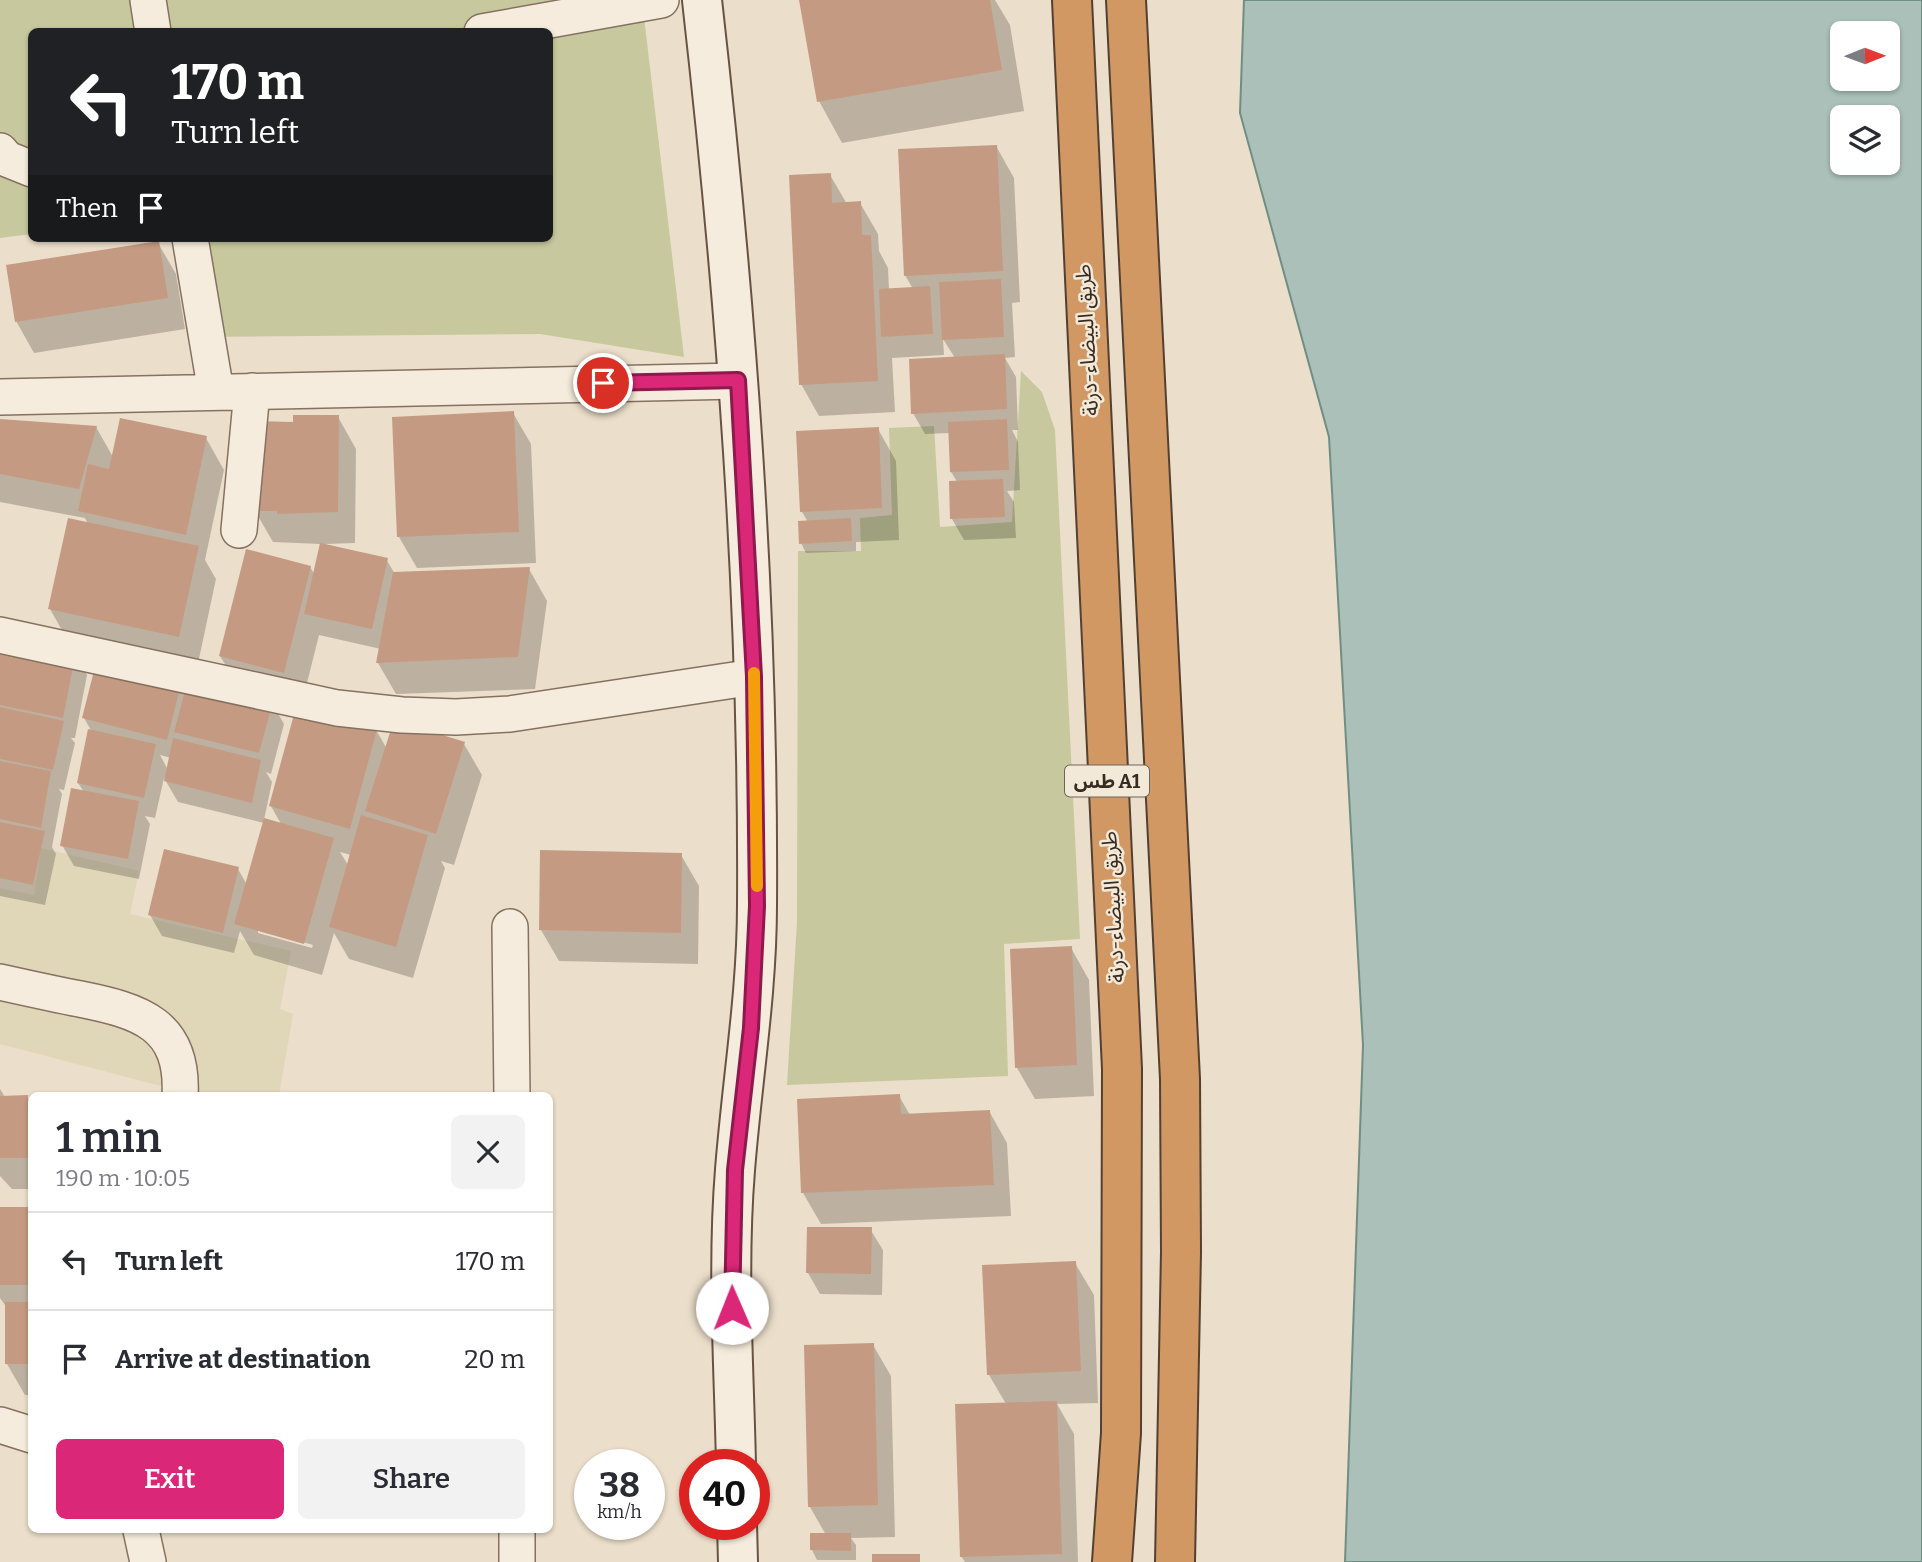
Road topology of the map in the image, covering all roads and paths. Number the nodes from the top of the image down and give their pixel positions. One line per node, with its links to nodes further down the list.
1 (148, 0): 6 (street)
2 (661, 0): 7 (street)
3 (702, 0): 11 (street)
4 (1072, 0): 31 (highway, طريق البيضاء-درنة / طس A1)
5 (1126, 0): 32 (highway, طس A1)
6 (152, 28)
7 (504, 28)
8 (0, 151): 9 (street)
9 (28, 167)
10 (191, 242): 13 (street)
11 (738, 380): 12 (street); 17 (street)
12 (252, 391): 13 (street); 15 (street)
13 (216, 392): 14 (street)
14 (0, 397)
15 (239, 530)
16 (0, 635): 17 (street)
17 (754, 677): 24 (street)
18 (510, 927): 21 (street)
19 (0, 982): 20 (street)
20 (180, 1092)
21 (512, 1092)
22 (0, 1424): 23 (street)
23 (28, 1434)
24 (736, 1449)
25 (142, 1533): 28 (street)
26 (517, 1533): 29 (street)
27 (737, 1540): 30 (street)
28 (148, 1562)
29 (517, 1562)
30 (738, 1562)
31 (1112, 1562)
32 (1175, 1562)

